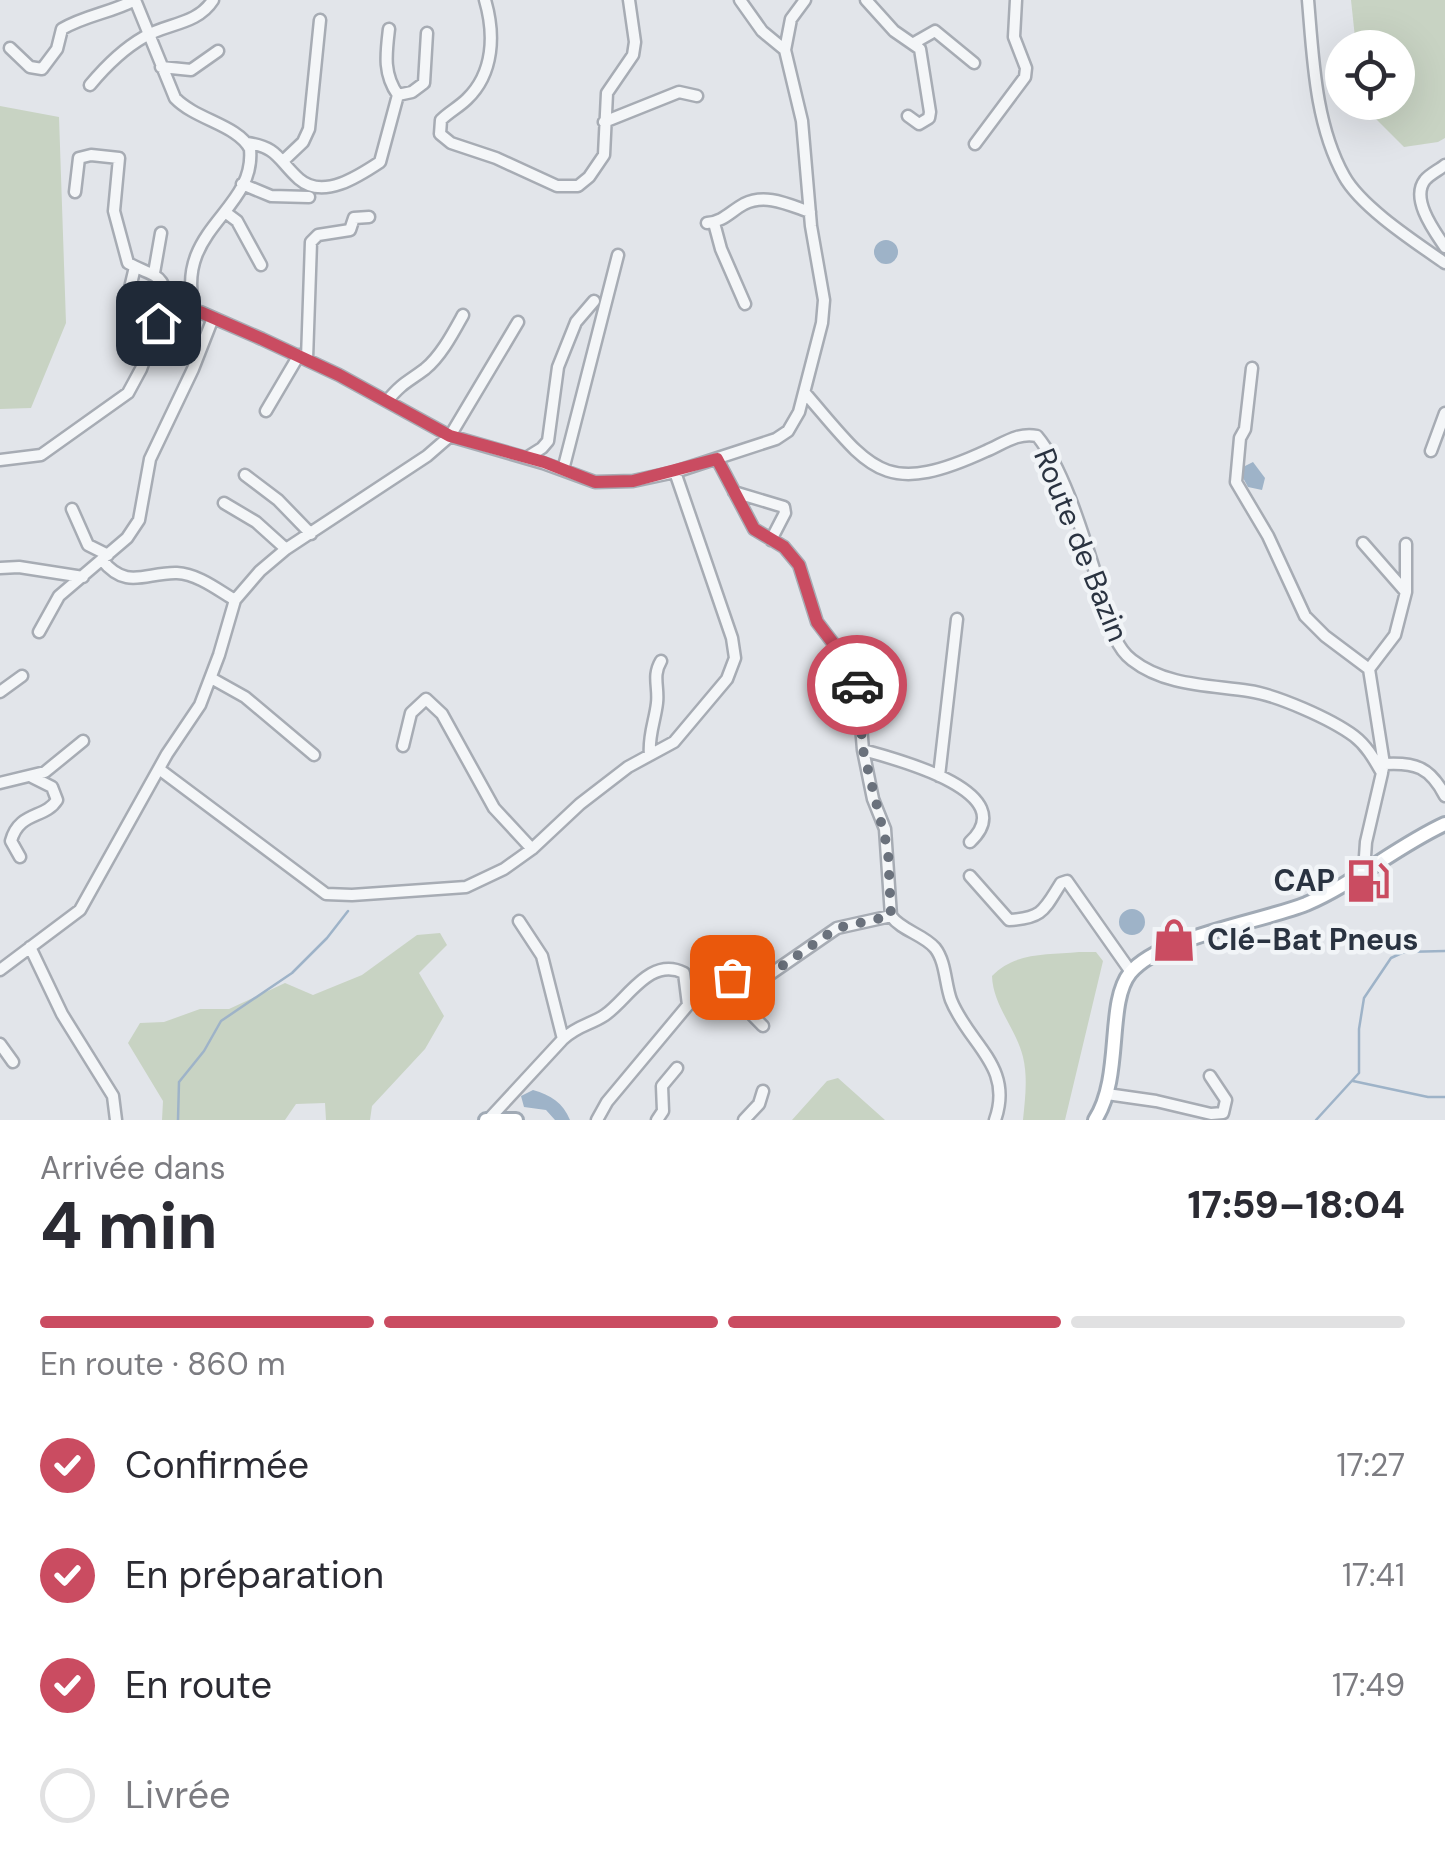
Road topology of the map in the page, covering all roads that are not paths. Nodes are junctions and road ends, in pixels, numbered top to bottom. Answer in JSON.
{"nodes":[{"id":1,"x":135,"y":0,"type":"edge"},
{"id":2,"x":213,"y":0,"type":"edge"},
{"id":3,"x":485,"y":0,"type":"edge"},
{"id":4,"x":629,"y":0,"type":"edge"},
{"id":5,"x":740,"y":0,"type":"edge"},
{"id":6,"x":806,"y":0,"type":"edge"},
{"id":7,"x":866,"y":0,"type":"edge"},
{"id":8,"x":1016,"y":0,"type":"edge"},
{"id":9,"x":1308,"y":0,"type":"edge"},
{"id":10,"x":320,"y":20,"type":"dead end"},
{"id":11,"x":388,"y":29,"type":"dead end"},
{"id":12,"x":427,"y":33,"type":"dead end"},
{"id":13,"x":148,"y":34,"type":"junction"},
{"id":14,"x":914,"y":43,"type":"junction"},
{"id":15,"x":10,"y":48,"type":"dead end"},
{"id":16,"x":785,"y":50,"type":"junction"},
{"id":17,"x":218,"y":51,"type":"dead end"},
{"id":18,"x":974,"y":63,"type":"dead end"},
{"id":19,"x":161,"y":68,"type":"junction"},
{"id":20,"x":90,"y":85,"type":"dead end"},
{"id":21,"x":398,"y":95,"type":"junction"},
{"id":22,"x":697,"y":96,"type":"dead end"},
{"id":23,"x":908,"y":116,"type":"dead end"},
{"id":24,"x":604,"y":122,"type":"junction"},
{"id":25,"x":248,"y":143,"type":"junction"},
{"id":26,"x":975,"y":144,"type":"dead end"},
{"id":27,"x":283,"y":161,"type":"junction"},
{"id":28,"x":1444,"y":170,"type":"edge"},
{"id":29,"x":242,"y":184,"type":"junction"},
{"id":30,"x":75,"y":192,"type":"dead end"},
{"id":31,"x":309,"y":196,"type":"dead end"},
{"id":32,"x":225,"y":212,"type":"junction"},
{"id":33,"x":810,"y":212,"type":"junction"},
{"id":34,"x":369,"y":216,"type":"dead end"},
{"id":35,"x":161,"y":233,"type":"dead end"},
{"id":36,"x":1445,"y":247,"type":"edge"},
{"id":37,"x":618,"y":255,"type":"dead end"},
{"id":38,"x":1445,"y":262,"type":"edge"},
{"id":39,"x":261,"y":265,"type":"dead end"},
{"id":40,"x":134,"y":266,"type":"junction"},
{"id":41,"x":154,"y":273,"type":"junction"},
{"id":42,"x":594,"y":301,"type":"dead end"},
{"id":43,"x":745,"y":304,"type":"dead end"},
{"id":44,"x":194,"y":311,"type":"junction"},
{"id":45,"x":167,"y":313,"type":"junction"},
{"id":46,"x":463,"y":315,"type":"dead end"},
{"id":47,"x":213,"y":318,"type":"junction"},
{"id":48,"x":518,"y":322,"type":"dead end"},
{"id":49,"x":303,"y":357,"type":"junction"},
{"id":50,"x":1252,"y":368,"type":"dead end"},
{"id":51,"x":806,"y":393,"type":"junction"},
{"id":52,"x":387,"y":401,"type":"junction"},
{"id":53,"x":818,"y":407,"type":"junction"},
{"id":54,"x":266,"y":411,"type":"dead end"},
{"id":55,"x":799,"y":412,"type":"junction"},
{"id":56,"x":1445,"y":414,"type":"edge"},
{"id":57,"x":450,"y":436,"type":"junction"},
{"id":58,"x":1431,"y":451,"type":"dead end"},
{"id":59,"x":525,"y":458,"type":"junction"},
{"id":60,"x":717,"y":459,"type":"junction"},
{"id":61,"x":0,"y":460,"type":"edge"},
{"id":62,"x":564,"y":470,"type":"junction"},
{"id":63,"x":675,"y":472,"type":"junction"},
{"id":64,"x":245,"y":475,"type":"dead end"},
{"id":65,"x":732,"y":492,"type":"junction"},
{"id":66,"x":224,"y":503,"type":"dead end"},
{"id":67,"x":72,"y":509,"type":"dead end"},
{"id":68,"x":311,"y":534,"type":"junction"},
{"id":69,"x":770,"y":540,"type":"junction"},
{"id":70,"x":1363,"y":543,"type":"dead end"},
{"id":71,"x":1406,"y":544,"type":"dead end"},
{"id":72,"x":286,"y":549,"type":"junction"},
{"id":73,"x":105,"y":558,"type":"junction"},
{"id":74,"x":0,"y":568,"type":"edge"},
{"id":75,"x":82,"y":577,"type":"junction"},
{"id":76,"x":1406,"y":592,"type":"junction"},
{"id":77,"x":236,"y":600,"type":"junction"},
{"id":78,"x":957,"y":619,"type":"dead end"},
{"id":79,"x":39,"y":632,"type":"dead end"},
{"id":80,"x":661,"y":661,"type":"dead end"},
{"id":81,"x":1369,"y":668,"type":"junction"},
{"id":82,"x":22,"y":676,"type":"dead end"},
{"id":83,"x":212,"y":678,"type":"junction"},
{"id":84,"x":0,"y":692,"type":"edge"},
{"id":85,"x":82,"y":740,"type":"dead end"},
{"id":86,"x":403,"y":746,"type":"dead end"},
{"id":87,"x":863,"y":750,"type":"junction"},
{"id":88,"x":314,"y":754,"type":"dead end"},
{"id":89,"x":650,"y":755,"type":"junction"},
{"id":90,"x":160,"y":768,"type":"junction"},
{"id":91,"x":1383,"y":768,"type":"junction"},
{"id":92,"x":939,"y":776,"type":"junction"},
{"id":93,"x":32,"y":777,"type":"junction"},
{"id":94,"x":0,"y":784,"type":"edge"},
{"id":95,"x":1445,"y":796,"type":"edge"},
{"id":96,"x":1445,"y":824,"type":"edge"},
{"id":97,"x":970,"y":842,"type":"dead end"},
{"id":98,"x":532,"y":849,"type":"junction"},
{"id":99,"x":20,"y":857,"type":"dead end"},
{"id":100,"x":1364,"y":872,"type":"junction"},
{"id":101,"x":970,"y":876,"type":"dead end"},
{"id":102,"x":891,"y":916,"type":"junction"},
{"id":103,"x":519,"y":921,"type":"dead end"},
{"id":104,"x":30,"y":947,"type":"junction"},
{"id":105,"x":0,"y":970,"type":"edge"},
{"id":106,"x":1131,"y":972,"type":"junction"},
{"id":107,"x":762,"y":1026,"type":"dead end"},
{"id":108,"x":563,"y":1038,"type":"junction"},
{"id":109,"x":0,"y":1044,"type":"edge"},
{"id":110,"x":12,"y":1062,"type":"dead end"},
{"id":111,"x":677,"y":1068,"type":"dead end"},
{"id":112,"x":1210,"y":1076,"type":"dead end"},
{"id":113,"x":762,"y":1092,"type":"dead end"},
{"id":114,"x":1106,"y":1094,"type":"junction"},
{"id":115,"x":116,"y":1120,"type":"edge"},
{"id":116,"x":488,"y":1120,"type":"edge"},
{"id":117,"x":516,"y":1120,"type":"edge"},
{"id":118,"x":597,"y":1120,"type":"edge"},
{"id":119,"x":657,"y":1120,"type":"edge"},
{"id":120,"x":744,"y":1120,"type":"edge"},
{"id":121,"x":995,"y":1120,"type":"edge"},
{"id":122,"x":1095,"y":1120,"type":"edge"}],
"edges":[{"from":1,"to":13,"type":"street"},
{"from":1,"to":15,"type":"street"},
{"from":2,"to":13,"type":"street"},
{"from":3,"to":24,"type":"street"},
{"from":4,"to":24,"type":"street"},
{"from":5,"to":16,"type":"street"},
{"from":6,"to":16,"type":"street"},
{"from":7,"to":14,"type":"street"},
{"from":8,"to":26,"type":"street"},
{"from":9,"to":38,"type":"street"},
{"from":10,"to":27,"type":"street"},
{"from":11,"to":21,"type":"street"},
{"from":12,"to":21,"type":"street"},
{"from":13,"to":19,"type":"street"},
{"from":13,"to":20,"type":"street"},
{"from":14,"to":18,"type":"street"},
{"from":14,"to":23,"type":"street"},
{"from":16,"to":33,"type":"street"},
{"from":17,"to":19,"type":"street"},
{"from":19,"to":25,"type":"street"},
{"from":21,"to":27,"type":"street"},
{"from":22,"to":24,"type":"street"},
{"from":25,"to":27,"type":"street"},
{"from":25,"to":29,"type":"street"},
{"from":28,"to":36,"type":"street"},
{"from":29,"to":31,"type":"street"},
{"from":29,"to":32,"type":"street"},
{"from":30,"to":40,"type":"street"},
{"from":32,"to":39,"type":"street"},
{"from":32,"to":44,"type":"street"},
{"from":33,"to":43,"type":"street"},
{"from":33,"to":51,"type":"street"},
{"from":34,"to":49,"type":"street"},
{"from":35,"to":41,"type":"street"},
{"from":37,"to":62,"type":"street"},
{"from":40,"to":41,"type":"street"},
{"from":40,"to":45,"type":"street"},
{"from":41,"to":45,"type":"street"},
{"from":42,"to":59,"type":"street"},
{"from":44,"to":45,"type":"street"},
{"from":44,"to":47,"type":"street"},
{"from":45,"to":61,"type":"street"},
{"from":46,"to":52,"type":"street"},
{"from":47,"to":49,"type":"street"},
{"from":47,"to":73,"type":"street"},
{"from":48,"to":57,"type":"street"},
{"from":49,"to":52,"type":"street"},
{"from":49,"to":54,"type":"street"},
{"from":50,"to":81,"type":"street"},
{"from":51,"to":53,"type":"street","name":"Route de Bazin"},
{"from":51,"to":55,"type":"street"},
{"from":52,"to":57,"type":"street"},
{"from":53,"to":55,"type":"street"},
{"from":53,"to":91,"type":"street","name":"Route de Bazin"},
{"from":55,"to":60,"type":"street"},
{"from":56,"to":58,"type":"street"},
{"from":57,"to":59,"type":"street"},
{"from":57,"to":68,"type":"street"},
{"from":59,"to":62,"type":"street"},
{"from":60,"to":63,"type":"street"},
{"from":60,"to":65,"type":"street"},
{"from":62,"to":63,"type":"street"},
{"from":63,"to":89,"type":"street"},
{"from":64,"to":68,"type":"street"},
{"from":65,"to":69,"type":"street"},
{"from":65,"to":69,"type":"street"},
{"from":66,"to":72,"type":"street"},
{"from":67,"to":73,"type":"street"},
{"from":68,"to":72,"type":"street"},
{"from":69,"to":87,"type":"street"},
{"from":70,"to":76,"type":"street"},
{"from":71,"to":76,"type":"street"},
{"from":72,"to":77,"type":"street"},
{"from":73,"to":75,"type":"street"},
{"from":73,"to":77,"type":"street"},
{"from":74,"to":75,"type":"street"},
{"from":75,"to":79,"type":"street"},
{"from":76,"to":81,"type":"street"},
{"from":77,"to":83,"type":"street"},
{"from":78,"to":92,"type":"street"},
{"from":80,"to":89,"type":"street"},
{"from":81,"to":91,"type":"street"},
{"from":82,"to":84,"type":"street"},
{"from":83,"to":88,"type":"street"},
{"from":83,"to":90,"type":"street"},
{"from":85,"to":93,"type":"street"},
{"from":86,"to":98,"type":"street"},
{"from":87,"to":92,"type":"street"},
{"from":87,"to":102,"type":"street"},
{"from":89,"to":98,"type":"street"},
{"from":90,"to":98,"type":"street"},
{"from":90,"to":104,"type":"street"},
{"from":91,"to":95,"type":"street"},
{"from":91,"to":100,"type":"street"},
{"from":92,"to":97,"type":"street"},
{"from":93,"to":94,"type":"street"},
{"from":93,"to":99,"type":"street"},
{"from":96,"to":100,"type":"main road"},
{"from":100,"to":106,"type":"main road"},
{"from":101,"to":106,"type":"street"},
{"from":102,"to":107,"type":"street"},
{"from":102,"to":121,"type":"street"},
{"from":103,"to":108,"type":"street"},
{"from":104,"to":105,"type":"street"},
{"from":104,"to":115,"type":"street"},
{"from":106,"to":114,"type":"main road"},
{"from":108,"to":116,"type":"street"},
{"from":108,"to":118,"type":"street"},
{"from":109,"to":110,"type":"street"},
{"from":111,"to":119,"type":"street"},
{"from":112,"to":114,"type":"street"},
{"from":113,"to":120,"type":"street"},
{"from":114,"to":122,"type":"main road"},
{"from":116,"to":117,"type":"main road"}]}
